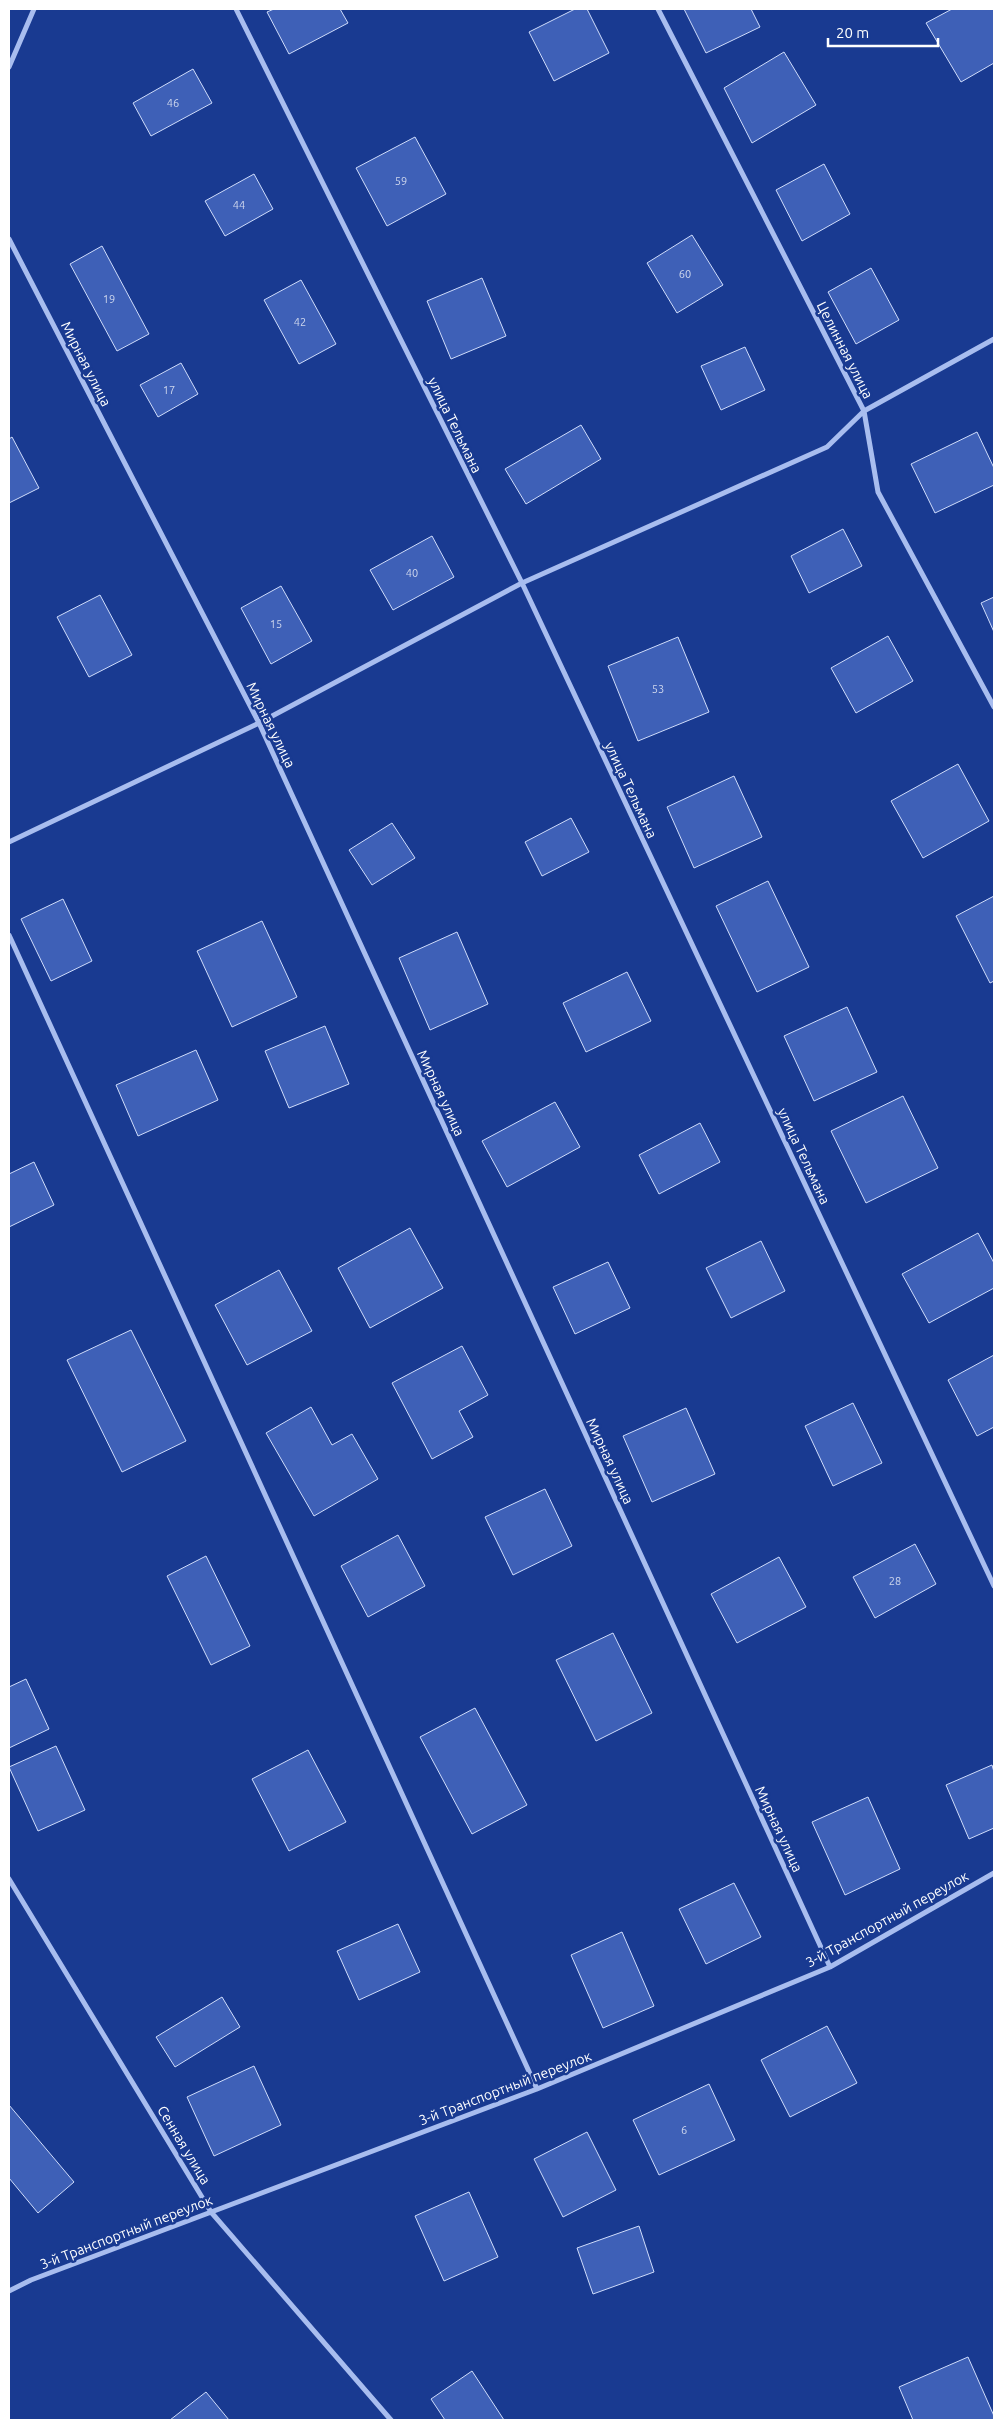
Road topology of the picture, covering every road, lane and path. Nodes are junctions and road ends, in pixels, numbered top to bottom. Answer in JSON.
{"nodes":[{"id":1,"x":34,"y":9,"type":"edge"},
{"id":2,"x":236,"y":9,"type":"edge"},
{"id":3,"x":658,"y":9,"type":"edge"},
{"id":4,"x":9,"y":67,"type":"edge"},
{"id":5,"x":9,"y":238,"type":"edge"},
{"id":6,"x":994,"y":339,"type":"edge"},
{"id":7,"x":864,"y":411,"type":"junction"},
{"id":8,"x":522,"y":583,"type":"junction"},
{"id":9,"x":994,"y":707,"type":"edge"},
{"id":10,"x":259,"y":724,"type":"junction"},
{"id":11,"x":9,"y":842,"type":"edge"},
{"id":12,"x":9,"y":935,"type":"edge"},
{"id":13,"x":994,"y":1586,"type":"edge"},
{"id":14,"x":994,"y":1873,"type":"edge"},
{"id":15,"x":9,"y":1879,"type":"edge"},
{"id":16,"x":830,"y":1967,"type":"junction"},
{"id":17,"x":537,"y":2089,"type":"junction"},
{"id":18,"x":211,"y":2212,"type":"junction"},
{"id":19,"x":9,"y":2291,"type":"edge"},
{"id":20,"x":392,"y":2420,"type":"edge"}],
"edges":[{"from":1,"to":4,"type":"street"},
{"from":2,"to":8,"type":"street","name":"улица Тельмана"},
{"from":3,"to":7,"type":"street","name":"Целинная улица"},
{"from":5,"to":10,"type":"street","name":"Мирная улица"},
{"from":6,"to":7,"type":"street"},
{"from":7,"to":8,"type":"street"},
{"from":7,"to":9,"type":"street","name":"Целинная улица"},
{"from":8,"to":10,"type":"street"},
{"from":8,"to":13,"type":"street","name":"улица Тельмана"},
{"from":10,"to":11,"type":"street"},
{"from":10,"to":16,"type":"street","name":"Мирная улица"},
{"from":12,"to":17,"type":"street"},
{"from":14,"to":16,"type":"street","name":"3-й Транспортный переулок"},
{"from":15,"to":18,"type":"street","name":"Сенная улица"},
{"from":16,"to":17,"type":"street","name":"3-й Транспортный переулок"},
{"from":17,"to":18,"type":"street","name":"3-й Транспортный переулок"},
{"from":18,"to":19,"type":"street","name":"3-й Транспортный переулок"},
{"from":18,"to":20,"type":"street","name":"Сенная улица"}]}
